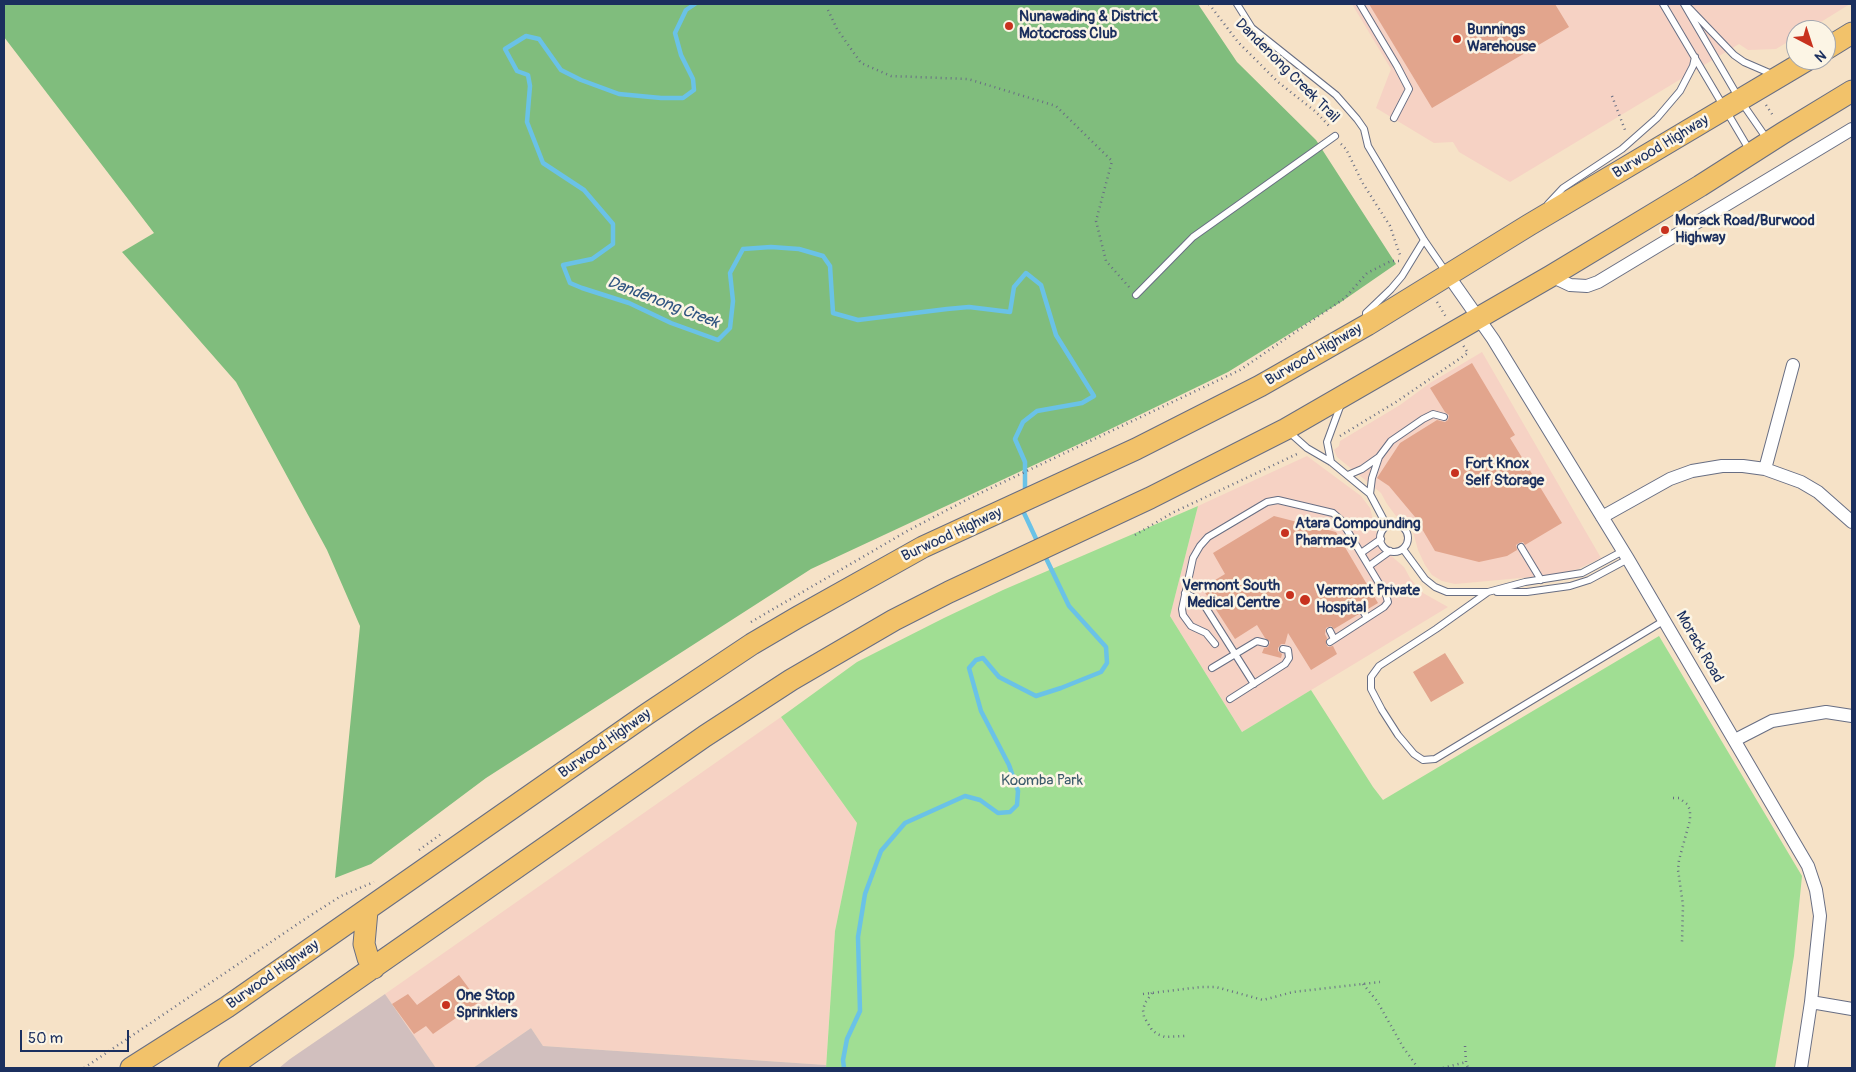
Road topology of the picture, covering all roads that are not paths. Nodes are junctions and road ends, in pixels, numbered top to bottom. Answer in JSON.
{"nodes":[{"id":1,"x":1237,"y":4,"type":"edge"},
{"id":2,"x":1360,"y":4,"type":"edge"},
{"id":3,"x":1663,"y":4,"type":"edge"},
{"id":4,"x":1684,"y":4,"type":"edge"},
{"id":5,"x":1852,"y":33,"type":"edge"},
{"id":6,"x":1836,"y":43,"type":"edge"},
{"id":7,"x":1695,"y":57,"type":"junction"},
{"id":8,"x":1790,"y":70,"type":"edge"},
{"id":9,"x":1778,"y":77,"type":"junction"},
{"id":10,"x":1852,"y":91,"type":"edge"},
{"id":11,"x":1732,"y":104,"type":"junction"},
{"id":12,"x":1394,"y":118,"type":"dead end"},
{"id":13,"x":1852,"y":129,"type":"edge"},
{"id":14,"x":1335,"y":136,"type":"road end"},
{"id":15,"x":1769,"y":142,"type":"junction"},
{"id":16,"x":1751,"y":154,"type":"junction"},
{"id":17,"x":1529,"y":225,"type":"junction"},
{"id":18,"x":1424,"y":240,"type":"junction"},
{"id":19,"x":1448,"y":275,"type":"junction"},
{"id":20,"x":1551,"y":276,"type":"junction"},
{"id":21,"x":1136,"y":295,"type":"road end"},
{"id":22,"x":1478,"y":319,"type":"junction"},
{"id":23,"x":1367,"y":325,"type":"junction"},
{"id":24,"x":1793,"y":365,"type":"dead end"},
{"id":25,"x":1344,"y":396,"type":"junction"},
{"id":26,"x":1444,"y":417,"type":"dead end"},
{"id":27,"x":1286,"y":429,"type":"junction"},
{"id":28,"x":1379,"y":457,"type":"junction"},
{"id":29,"x":1331,"y":462,"type":"junction"},
{"id":30,"x":1765,"y":469,"type":"junction"},
{"id":31,"x":1348,"y":475,"type":"junction"},
{"id":32,"x":1370,"y":494,"type":"junction"},
{"id":33,"x":1602,"y":517,"type":"junction"},
{"id":34,"x":1852,"y":522,"type":"edge"},
{"id":35,"x":1387,"y":526,"type":"junction"},
{"id":36,"x":1381,"y":539,"type":"junction"},
{"id":37,"x":1522,"y":547,"type":"dead end"},
{"id":38,"x":1403,"y":548,"type":"junction"},
{"id":39,"x":1390,"y":551,"type":"junction"},
{"id":40,"x":1361,"y":553,"type":"junction"},
{"id":41,"x":1625,"y":555,"type":"junction"},
{"id":42,"x":1369,"y":566,"type":"junction"},
{"id":43,"x":1541,"y":580,"type":"junction"},
{"id":44,"x":1488,"y":592,"type":"junction"},
{"id":45,"x":1185,"y":593,"type":"junction"},
{"id":46,"x":1363,"y":612,"type":"dead end"},
{"id":47,"x":1367,"y":618,"type":"junction"},
{"id":48,"x":1665,"y":620,"type":"junction"},
{"id":49,"x":1330,"y":631,"type":"dead end"},
{"id":50,"x":1265,"y":643,"type":"dead end"},
{"id":51,"x":1215,"y":644,"type":"dead end"},
{"id":52,"x":1284,"y":649,"type":"dead end"},
{"id":53,"x":1235,"y":654,"type":"junction"},
{"id":54,"x":1212,"y":668,"type":"dead end"},
{"id":55,"x":1254,"y":684,"type":"junction"},
{"id":56,"x":1230,"y":699,"type":"dead end"},
{"id":57,"x":1852,"y":716,"type":"edge"},
{"id":58,"x":1735,"y":740,"type":"junction"},
{"id":59,"x":366,"y":911,"type":"junction"},
{"id":60,"x":374,"y":968,"type":"junction"},
{"id":61,"x":1811,"y":1002,"type":"junction"},
{"id":62,"x":1852,"y":1009,"type":"edge"},
{"id":63,"x":131,"y":1068,"type":"edge"},
{"id":64,"x":229,"y":1068,"type":"edge"},
{"id":65,"x":1801,"y":1068,"type":"edge"}],
"edges":[{"from":1,"to":18,"type":"lane"},
{"from":2,"to":12,"type":"lane"},
{"from":3,"to":7,"type":"lane"},
{"from":4,"to":9,"type":"lane"},
{"from":4,"to":11,"type":"lane"},
{"from":5,"to":6,"type":"highway"},
{"from":7,"to":11,"type":"lane"},
{"from":7,"to":17,"type":"lane"},
{"from":8,"to":9,"type":"highway","name":"Burwood Highway"},
{"from":9,"to":11,"type":"highway","name":"Burwood Highway"},
{"from":10,"to":15,"type":"highway"},
{"from":11,"to":15,"type":"lane"},
{"from":11,"to":16,"type":"lane"},
{"from":11,"to":17,"type":"highway","name":"Burwood Highway"},
{"from":13,"to":20,"type":"street"},
{"from":14,"to":21,"type":"lane"},
{"from":15,"to":16,"type":"highway"},
{"from":16,"to":20,"type":"highway"},
{"from":17,"to":19,"type":"highway","name":"Burwood Highway"},
{"from":18,"to":19,"type":"lane"},
{"from":18,"to":23,"type":"lane"},
{"from":19,"to":22,"type":"street","name":"Morack Road"},
{"from":19,"to":23,"type":"highway","name":"Burwood Highway"},
{"from":20,"to":22,"type":"highway"},
{"from":22,"to":25,"type":"highway"},
{"from":22,"to":33,"type":"street","name":"Morack Road"},
{"from":23,"to":59,"type":"highway","name":"Burwood Highway"},
{"from":24,"to":30,"type":"street"},
{"from":25,"to":27,"type":"highway"},
{"from":25,"to":29,"type":"lane"},
{"from":26,"to":28,"type":"lane"},
{"from":27,"to":29,"type":"lane"},
{"from":27,"to":60,"type":"highway"},
{"from":28,"to":31,"type":"lane"},
{"from":28,"to":32,"type":"lane"},
{"from":29,"to":31,"type":"lane"},
{"from":30,"to":33,"type":"street"},
{"from":30,"to":34,"type":"street"},
{"from":31,"to":32,"type":"lane"},
{"from":32,"to":35,"type":"lane"},
{"from":33,"to":41,"type":"street","name":"Morack Road"},
{"from":35,"to":36,"type":"lane"},
{"from":35,"to":38,"type":"lane"},
{"from":36,"to":39,"type":"lane"},
{"from":36,"to":40,"type":"lane"},
{"from":37,"to":43,"type":"lane"},
{"from":38,"to":39,"type":"lane"},
{"from":38,"to":44,"type":"lane"},
{"from":39,"to":42,"type":"lane"},
{"from":40,"to":42,"type":"lane"},
{"from":40,"to":45,"type":"lane"},
{"from":41,"to":43,"type":"lane"},
{"from":41,"to":44,"type":"lane"},
{"from":41,"to":48,"type":"street","name":"Morack Road"},
{"from":42,"to":47,"type":"lane"},
{"from":43,"to":44,"type":"lane"},
{"from":44,"to":48,"type":"lane"},
{"from":45,"to":51,"type":"lane"},
{"from":45,"to":53,"type":"lane"},
{"from":46,"to":47,"type":"lane"},
{"from":47,"to":49,"type":"lane"},
{"from":48,"to":58,"type":"street","name":"Morack Road"},
{"from":50,"to":53,"type":"lane"},
{"from":52,"to":55,"type":"lane"},
{"from":53,"to":54,"type":"lane"},
{"from":53,"to":55,"type":"lane"},
{"from":55,"to":56,"type":"lane"},
{"from":57,"to":58,"type":"street"},
{"from":58,"to":61,"type":"street","name":"Morack Road"},
{"from":59,"to":60,"type":"highway"},
{"from":59,"to":63,"type":"highway","name":"Burwood Highway"},
{"from":60,"to":64,"type":"highway"},
{"from":61,"to":62,"type":"street"},
{"from":61,"to":65,"type":"street","name":"Morack Road"}]}
